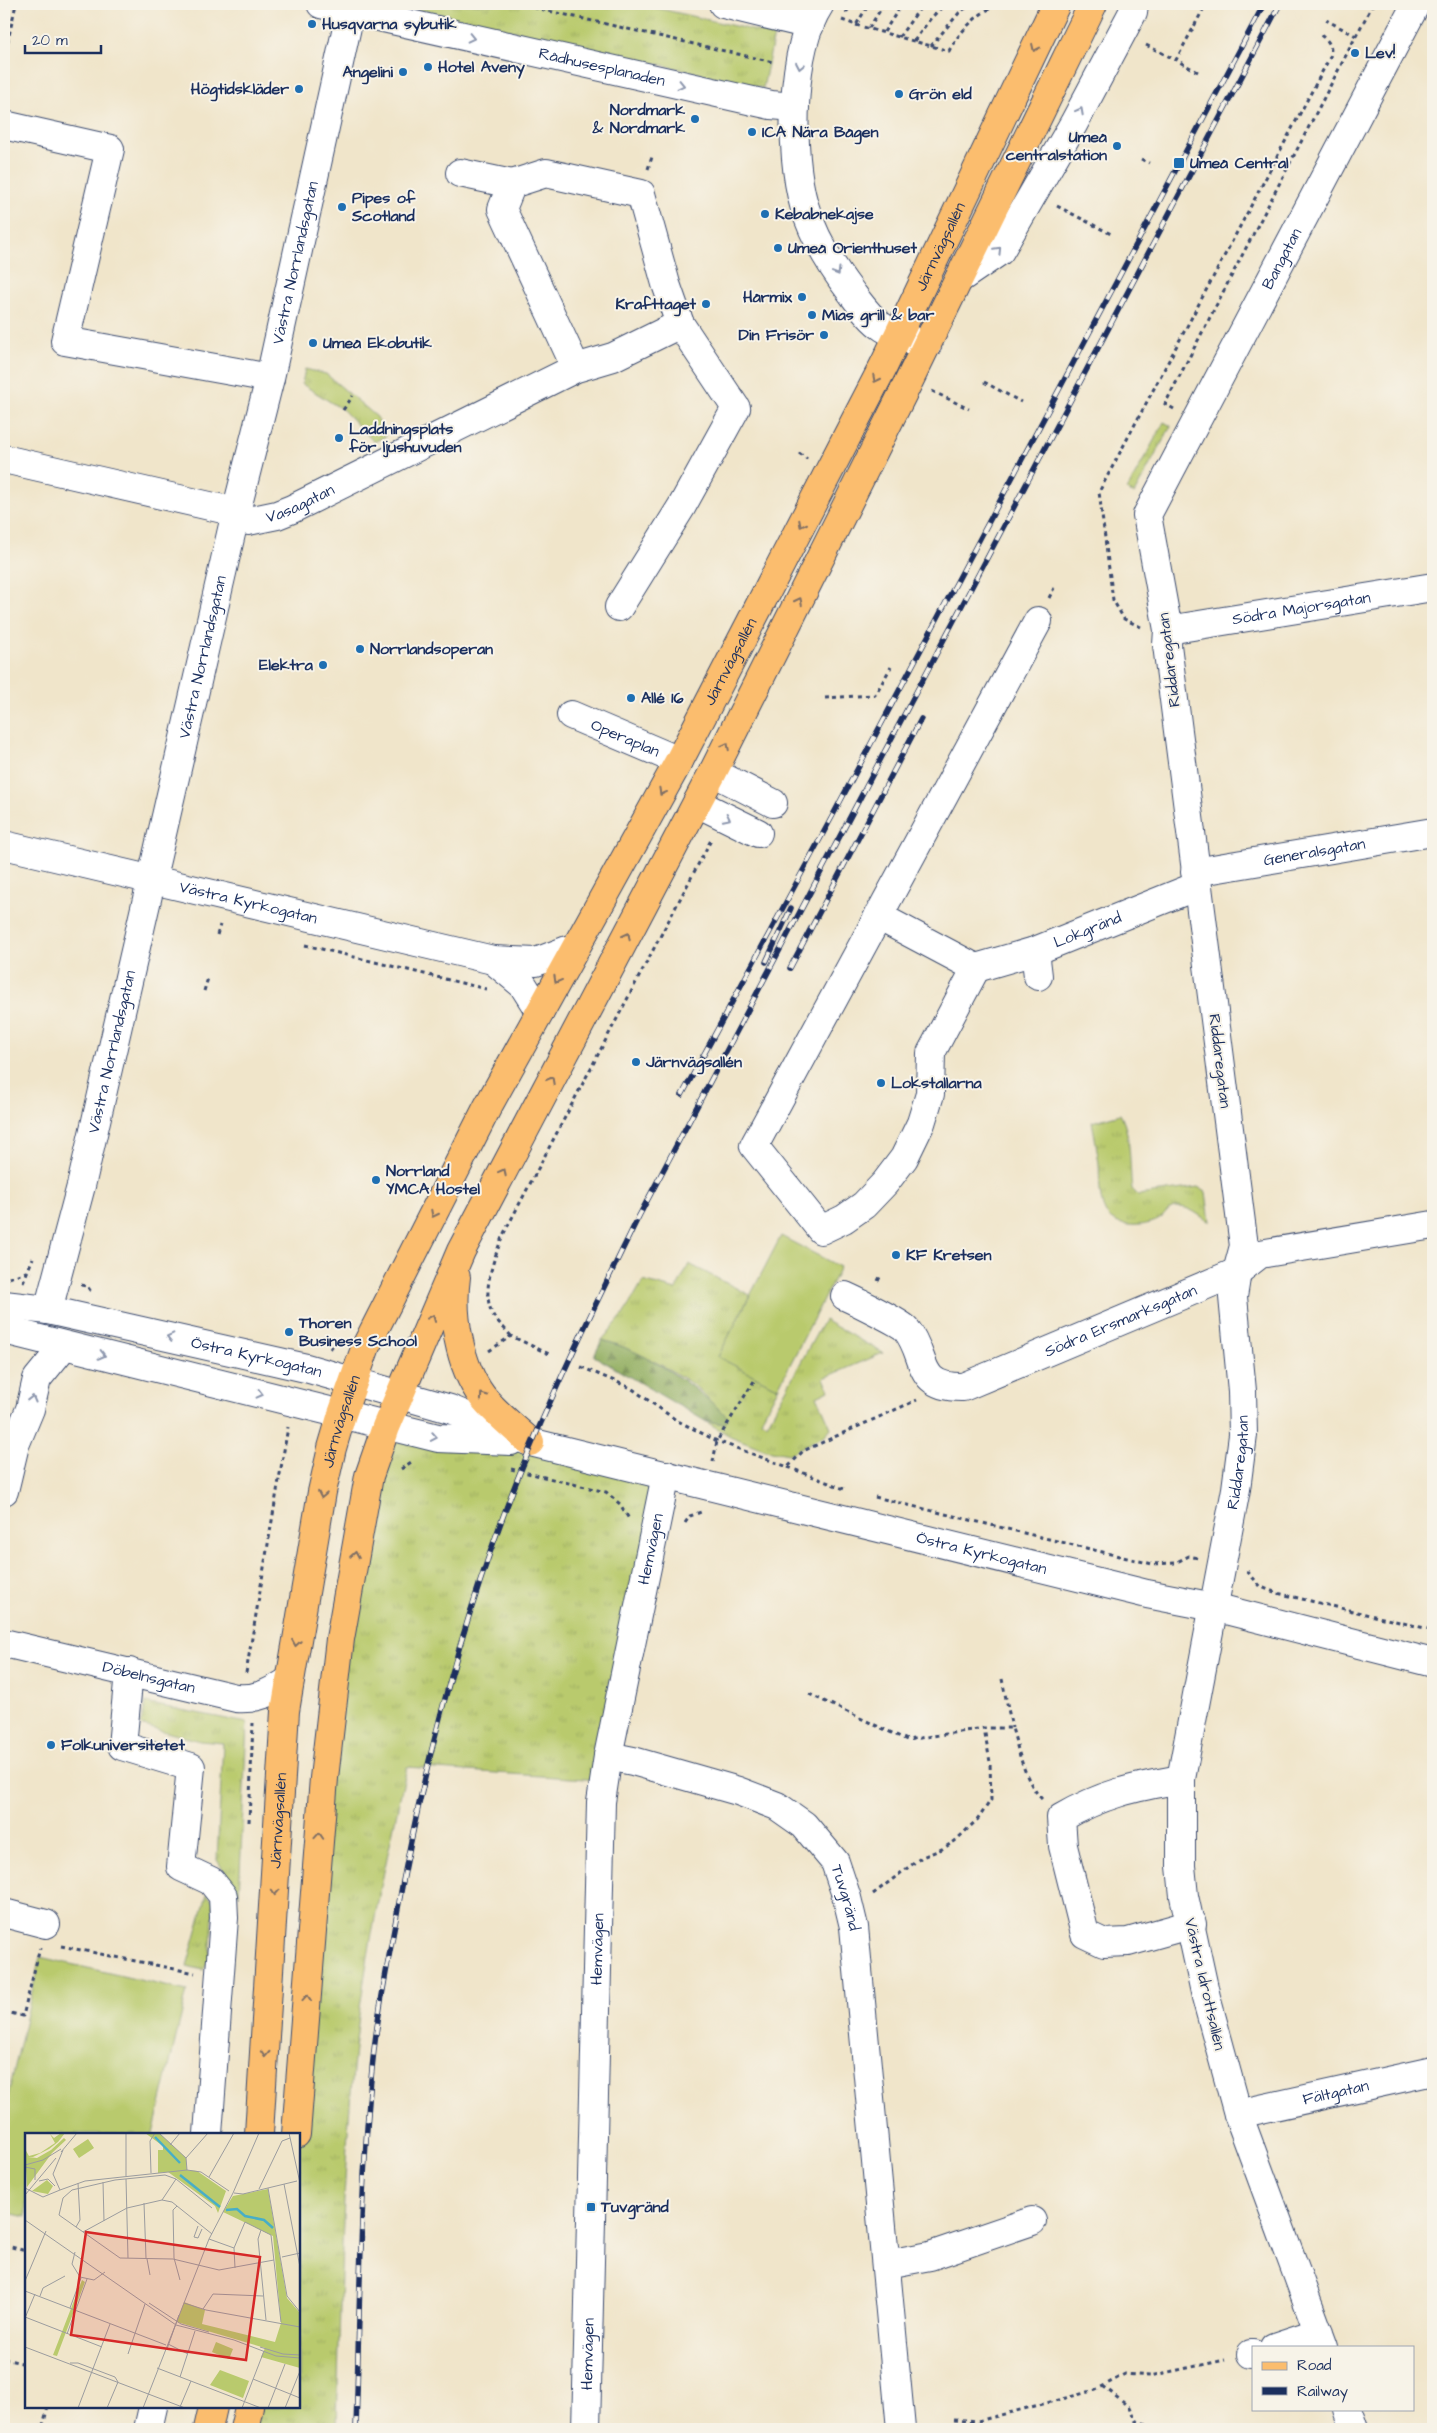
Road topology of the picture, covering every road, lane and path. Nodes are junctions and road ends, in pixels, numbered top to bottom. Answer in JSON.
{"nodes":[{"id":1,"x":16,"y":4,"type":"edge"},
{"id":2,"x":321,"y":4,"type":"edge"},
{"id":3,"x":518,"y":4,"type":"edge"},
{"id":4,"x":723,"y":4,"type":"edge"},
{"id":5,"x":868,"y":4,"type":"edge"},
{"id":6,"x":884,"y":4,"type":"edge"},
{"id":7,"x":902,"y":4,"type":"edge"},
{"id":8,"x":923,"y":4,"type":"edge"},
{"id":9,"x":945,"y":4,"type":"edge"},
{"id":10,"x":971,"y":4,"type":"edge"},
{"id":11,"x":1001,"y":4,"type":"edge"},
{"id":12,"x":1056,"y":4,"type":"edge"},
{"id":13,"x":1093,"y":4,"type":"edge"},
{"id":14,"x":1134,"y":4,"type":"edge"},
{"id":15,"x":1206,"y":4,"type":"edge"},
{"id":16,"x":1373,"y":4,"type":"edge"},
{"id":17,"x":1416,"y":4,"type":"edge"},
{"id":18,"x":351,"y":8,"type":"edge"},
{"id":19,"x":815,"y":14,"type":"edge"},
{"id":20,"x":842,"y":20,"type":"dead end"},
{"id":21,"x":1326,"y":20,"type":"dead end"},
{"id":22,"x":856,"y":25,"type":"junction"},
{"id":23,"x":869,"y":28,"type":"junction"},
{"id":24,"x":884,"y":32,"type":"junction"},
{"id":25,"x":1122,"y":32,"type":"junction"},
{"id":26,"x":1319,"y":34,"type":"dead end"},
{"id":27,"x":1356,"y":36,"type":"junction"},
{"id":28,"x":899,"y":37,"type":"junction"},
{"id":29,"x":914,"y":41,"type":"junction"},
{"id":30,"x":931,"y":46,"type":"junction"},
{"id":31,"x":4,"y":58,"type":"edge"},
{"id":32,"x":1176,"y":60,"type":"junction"},
{"id":33,"x":777,"y":63,"type":"dead end"},
{"id":34,"x":1198,"y":72,"type":"dead end"},
{"id":35,"x":795,"y":106,"type":"junction"},
{"id":36,"x":4,"y":125,"type":"edge"},
{"id":37,"x":1141,"y":159,"type":"dead end"},
{"id":38,"x":1149,"y":164,"type":"dead end"},
{"id":39,"x":460,"y":173,"type":"dead end"},
{"id":40,"x":512,"y":184,"type":"junction"},
{"id":41,"x":959,"y":279,"type":"junction"},
{"id":42,"x":680,"y":324,"type":"junction"},
{"id":43,"x":898,"y":336,"type":"junction"},
{"id":44,"x":927,"y":345,"type":"junction"},
{"id":45,"x":576,"y":368,"type":"junction"},
{"id":46,"x":270,"y":378,"type":"junction"},
{"id":47,"x":1158,"y":380,"type":"dead end"},
{"id":48,"x":984,"y":382,"type":"dead end"},
{"id":49,"x":925,"y":388,"type":"dead end"},
{"id":50,"x":353,"y":396,"type":"dead end"},
{"id":51,"x":1021,"y":402,"type":"dead end"},
{"id":52,"x":969,"y":408,"type":"dead end"},
{"id":53,"x":343,"y":410,"type":"dead end"},
{"id":54,"x":1196,"y":422,"type":"junction"},
{"id":55,"x":4,"y":459,"type":"edge"},
{"id":56,"x":236,"y":512,"type":"junction"},
{"id":57,"x":1147,"y":515,"type":"joint"},
{"id":58,"x":1433,"y":587,"type":"edge"},
{"id":59,"x":1054,"y":588,"type":"dead end"},
{"id":60,"x":1050,"y":596,"type":"dead end"},
{"id":61,"x":618,"y":607,"type":"dead end"},
{"id":62,"x":1038,"y":621,"type":"dead end"},
{"id":63,"x":1168,"y":630,"type":"junction"},
{"id":64,"x":891,"y":667,"type":"dead end"},
{"id":65,"x":825,"y":698,"type":"dead end"},
{"id":66,"x":571,"y":715,"type":"dead end"},
{"id":67,"x":679,"y":761,"type":"junction"},
{"id":68,"x":713,"y":772,"type":"junction"},
{"id":69,"x":696,"y":803,"type":"junction"},
{"id":70,"x":773,"y":803,"type":"dead end"},
{"id":71,"x":724,"y":816,"type":"junction"},
{"id":72,"x":1433,"y":832,"type":"edge"},
{"id":73,"x":758,"y":833,"type":"dead end"},
{"id":74,"x":4,"y":845,"type":"edge"},
{"id":75,"x":1196,"y":879,"type":"junction"},
{"id":76,"x":152,"y":880,"type":"junction"},
{"id":77,"x":878,"y":916,"type":"junction"},
{"id":78,"x":220,"y":925,"type":"dead end"},
{"id":79,"x":218,"y":935,"type":"dead end"},
{"id":80,"x":575,"y":947,"type":"junction"},
{"id":81,"x":493,"y":960,"type":"junction"},
{"id":82,"x":976,"y":968,"type":"junction"},
{"id":83,"x":208,"y":978,"type":"dead end"},
{"id":84,"x":204,"y":991,"type":"dead end"},
{"id":85,"x":540,"y":1012,"type":"junction"},
{"id":86,"x":1433,"y":1225,"type":"edge"},
{"id":87,"x":461,"y":1251,"type":"junction"},
{"id":88,"x":1236,"y":1272,"type":"junction"},
{"id":89,"x":881,"y":1275,"type":"dead end"},
{"id":90,"x":878,"y":1281,"type":"dead end"},
{"id":91,"x":845,"y":1296,"type":"dead end"},
{"id":92,"x":4,"y":1305,"type":"edge"},
{"id":93,"x":48,"y":1310,"type":"junction"},
{"id":94,"x":4,"y":1330,"type":"edge"},
{"id":95,"x":511,"y":1336,"type":"dead end"},
{"id":96,"x":64,"y":1346,"type":"junction"},
{"id":97,"x":581,"y":1367,"type":"dead end"},
{"id":98,"x":353,"y":1381,"type":"junction"},
{"id":99,"x":754,"y":1381,"type":"dead end"},
{"id":100,"x":954,"y":1387,"type":"junction"},
{"id":101,"x":398,"y":1394,"type":"junction"},
{"id":102,"x":342,"y":1414,"type":"junction"},
{"id":103,"x":386,"y":1427,"type":"junction"},
{"id":104,"x":717,"y":1441,"type":"junction"},
{"id":105,"x":530,"y":1442,"type":"junction"},
{"id":106,"x":416,"y":1459,"type":"dead end"},
{"id":107,"x":374,"y":1463,"type":"junction"},
{"id":108,"x":504,"y":1467,"type":"dead end"},
{"id":109,"x":788,"y":1467,"type":"junction"},
{"id":110,"x":666,"y":1475,"type":"junction"},
{"id":111,"x":4,"y":1491,"type":"edge"},
{"id":112,"x":856,"y":1493,"type":"dead end"},
{"id":113,"x":865,"y":1495,"type":"dead end"},
{"id":114,"x":706,"y":1510,"type":"dead end"},
{"id":115,"x":630,"y":1526,"type":"dead end"},
{"id":116,"x":682,"y":1528,"type":"dead end"},
{"id":117,"x":1202,"y":1559,"type":"dead end"},
{"id":118,"x":1241,"y":1568,"type":"dead end"},
{"id":119,"x":1214,"y":1607,"type":"junction"},
{"id":120,"x":1433,"y":1630,"type":"edge"},
{"id":121,"x":4,"y":1643,"type":"edge"},
{"id":122,"x":1433,"y":1663,"type":"edge"},
{"id":123,"x":129,"y":1672,"type":"junction"},
{"id":124,"x":1002,"y":1679,"type":"dead end"},
{"id":125,"x":290,"y":1680,"type":"junction"},
{"id":126,"x":809,"y":1694,"type":"dead end"},
{"id":127,"x":984,"y":1728,"type":"junction"},
{"id":128,"x":1012,"y":1728,"type":"junction"},
{"id":129,"x":608,"y":1756,"type":"junction"},
{"id":130,"x":1181,"y":1779,"type":"junction"},
{"id":131,"x":1061,"y":1818,"type":"junction"},
{"id":132,"x":850,"y":1910,"type":"junction"},
{"id":133,"x":4,"y":1913,"type":"edge"},
{"id":134,"x":1192,"y":1924,"type":"junction"},
{"id":135,"x":46,"y":1937,"type":"junction"},
{"id":136,"x":219,"y":1979,"type":"junction"},
{"id":137,"x":4,"y":2022,"type":"edge"},
{"id":138,"x":1433,"y":2071,"type":"edge"},
{"id":139,"x":1238,"y":2114,"type":"junction"},
{"id":140,"x":208,"y":2133,"type":"edge"},
{"id":141,"x":259,"y":2133,"type":"edge"},
{"id":142,"x":296,"y":2133,"type":"edge"},
{"id":143,"x":1032,"y":2220,"type":"dead end"},
{"id":144,"x":4,"y":2245,"type":"edge"},
{"id":145,"x":25,"y":2251,"type":"edge"},
{"id":146,"x":886,"y":2264,"type":"junction"},
{"id":147,"x":1322,"y":2339,"type":"edge"},
{"id":148,"x":1289,"y":2346,"type":"edge"},
{"id":149,"x":1252,"y":2354,"type":"edge"},
{"id":150,"x":4,"y":2359,"type":"edge"},
{"id":151,"x":25,"y":2364,"type":"edge"},
{"id":152,"x":1104,"y":2386,"type":"junction"},
{"id":153,"x":48,"y":2408,"type":"edge"},
{"id":154,"x":153,"y":2408,"type":"edge"},
{"id":155,"x":213,"y":2408,"type":"edge"},
{"id":156,"x":249,"y":2408,"type":"edge"},
{"id":157,"x":1348,"y":2410,"type":"edge"},
{"id":158,"x":954,"y":2419,"type":"dead end"},
{"id":159,"x":1136,"y":2421,"type":"junction"},
{"id":160,"x":56,"y":2428,"type":"edge"},
{"id":161,"x":148,"y":2429,"type":"edge"},
{"id":162,"x":208,"y":2429,"type":"edge"},
{"id":163,"x":244,"y":2429,"type":"edge"},
{"id":164,"x":586,"y":2429,"type":"edge"},
{"id":165,"x":901,"y":2429,"type":"edge"},
{"id":166,"x":1132,"y":2429,"type":"edge"},
{"id":167,"x":1151,"y":2429,"type":"edge"},
{"id":168,"x":1355,"y":2429,"type":"edge"}],
"edges":[{"from":1,"to":31,"type":"path"},
{"from":2,"to":18,"type":"street","name":"Rådhusesplanaden"},
{"from":3,"to":33,"type":"path"},
{"from":4,"to":19,"type":"street"},
{"from":5,"to":22,"type":"path"},
{"from":6,"to":23,"type":"path"},
{"from":7,"to":24,"type":"path"},
{"from":8,"to":28,"type":"path"},
{"from":9,"to":29,"type":"path"},
{"from":10,"to":30,"type":"path"},
{"from":11,"to":30,"type":"path"},
{"from":12,"to":43,"type":"main road","name":"Järnvägsallén","one_way":true},
{"from":13,"to":41,"type":"main road","name":"Järnvägsallén"},
{"from":14,"to":25,"type":"street"},
{"from":15,"to":32,"type":"path"},
{"from":16,"to":27,"type":"path"},
{"from":17,"to":54,"type":"street","name":"Bangatan"},
{"from":18,"to":35,"type":"street","name":"Rådhusesplanaden","one_way":true},
{"from":18,"to":46,"type":"street","name":"Västra Norrlandsgatan"},
{"from":19,"to":35,"type":"street","one_way":true},
{"from":20,"to":22,"type":"path"},
{"from":21,"to":27,"type":"path"},
{"from":22,"to":23,"type":"path"},
{"from":23,"to":24,"type":"path"},
{"from":24,"to":28,"type":"path"},
{"from":25,"to":32,"type":"path"},
{"from":41,"to":25,"type":"street","one_way":true},
{"from":26,"to":47,"type":"path"},
{"from":27,"to":54,"type":"path"},
{"from":28,"to":29,"type":"path"},
{"from":29,"to":30,"type":"path"},
{"from":32,"to":34,"type":"path"},
{"from":35,"to":43,"type":"street","one_way":true},
{"from":36,"to":46,"type":"street"},
{"from":37,"to":38,"type":"path"},
{"from":39,"to":40,"type":"street"},
{"from":40,"to":42,"type":"street"},
{"from":40,"to":45,"type":"street"},
{"from":41,"to":44,"type":"main road","name":"Järnvägsallén"},
{"from":42,"to":45,"type":"street"},
{"from":42,"to":61,"type":"street"},
{"from":43,"to":44,"type":"street"},
{"from":43,"to":67,"type":"main road","name":"Järnvägsallén","one_way":true},
{"from":68,"to":44,"type":"main road","name":"Järnvägsallén","one_way":true},
{"from":45,"to":56,"type":"street","name":"Vasagatan"},
{"from":46,"to":56,"type":"street","name":"Västra Norrlandsgatan"},
{"from":48,"to":51,"type":"path"},
{"from":49,"to":52,"type":"path"},
{"from":50,"to":53,"type":"path"},
{"from":54,"to":57,"type":"street","name":"Bangatan"},
{"from":55,"to":56,"type":"street","name":"Vasagatan"},
{"from":56,"to":76,"type":"street","name":"Västra Norrlandsgatan"},
{"from":57,"to":63,"type":"street","name":"Riddaregatan"},
{"from":58,"to":63,"type":"street","name":"Södra Majorsgatan"},
{"from":59,"to":60,"type":"path"},
{"from":62,"to":77,"type":"street"},
{"from":63,"to":75,"type":"street","name":"Riddaregatan"},
{"from":64,"to":65,"type":"path"},
{"from":66,"to":67,"type":"street","name":"Operaplan"},
{"from":67,"to":80,"type":"main road","name":"Järnvägsallén","one_way":true},
{"from":68,"to":69,"type":"main road","name":"Järnvägsallén"},
{"from":68,"to":70,"type":"street"},
{"from":69,"to":71,"type":"street"},
{"from":87,"to":69,"type":"main road","name":"Järnvägsallén","one_way":true},
{"from":71,"to":73,"type":"street","one_way":true},
{"from":71,"to":95,"type":"path"},
{"from":72,"to":75,"type":"street","name":"Generalsgatan"},
{"from":74,"to":76,"type":"street","name":"Västra Kyrkogatan"},
{"from":75,"to":82,"type":"street","name":"Lokgränd"},
{"from":75,"to":88,"type":"street","name":"Riddaregatan"},
{"from":76,"to":81,"type":"street","name":"Västra Kyrkogatan"},
{"from":76,"to":93,"type":"street","name":"Västra Norrlandsgatan"},
{"from":77,"to":82,"type":"street"},
{"from":77,"to":82,"type":"street"},
{"from":78,"to":79,"type":"path"},
{"from":80,"to":81,"type":"street","name":"Västra Kyrkogatan"},
{"from":80,"to":85,"type":"main road","name":"Järnvägsallén","one_way":true},
{"from":81,"to":85,"type":"street","name":"Västra Kyrkogatan"},
{"from":83,"to":84,"type":"path"},
{"from":85,"to":98,"type":"main road","name":"Järnvägsallén","one_way":true},
{"from":86,"to":88,"type":"street","name":"Södra Ersmarksgatan"},
{"from":101,"to":87,"type":"main road","name":"Järnvägsallén","one_way":true},
{"from":105,"to":87,"type":"main road","one_way":true},
{"from":88,"to":100,"type":"street","name":"Södra Ersmarksgatan"},
{"from":88,"to":119,"type":"street","name":"Riddaregatan"},
{"from":89,"to":90,"type":"path"},
{"from":91,"to":100,"type":"street"},
{"from":92,"to":93,"type":"street","name":"Östra Kyrkogatan"},
{"from":98,"to":93,"type":"street","name":"Östra Kyrkogatan","one_way":true},
{"from":94,"to":96,"type":"street","name":"Östra Kyrkogatan"},
{"from":96,"to":102,"type":"street","name":"Östra Kyrkogatan","one_way":true},
{"from":111,"to":96,"type":"street","one_way":true},
{"from":97,"to":104,"type":"path"},
{"from":98,"to":101,"type":"street","name":"Östra Kyrkogatan"},
{"from":98,"to":102,"type":"main road","name":"Järnvägsallén"},
{"from":99,"to":104,"type":"path"},
{"from":100,"to":109,"type":"path"},
{"from":101,"to":103,"type":"main road","name":"Järnvägsallén"},
{"from":101,"to":105,"type":"street","name":"Östra Kyrkogatan"},
{"from":102,"to":103,"type":"street","name":"Östra Kyrkogatan"},
{"from":102,"to":125,"type":"main road","name":"Järnvägsallén","one_way":true},
{"from":103,"to":105,"type":"street","name":"Östra Kyrkogatan","one_way":true},
{"from":103,"to":107,"type":"main road","name":"Järnvägsallén"},
{"from":104,"to":109,"type":"path"},
{"from":105,"to":110,"type":"street","name":"Östra Kyrkogatan"},
{"from":106,"to":107,"type":"path"},
{"from":142,"to":107,"type":"main road","name":"Järnvägsallén","one_way":true},
{"from":108,"to":115,"type":"path"},
{"from":109,"to":112,"type":"path"},
{"from":110,"to":119,"type":"street","name":"Östra Kyrkogatan"},
{"from":110,"to":129,"type":"street","name":"Hemvägen"},
{"from":113,"to":117,"type":"path"},
{"from":114,"to":116,"type":"path"},
{"from":118,"to":120,"type":"path"},
{"from":119,"to":122,"type":"street","name":"Östra Kyrkogatan"},
{"from":119,"to":130,"type":"street","name":"Västra Idrottsallén"},
{"from":121,"to":123,"type":"street","name":"Döbelnsgatan"},
{"from":123,"to":125,"type":"street","name":"Döbelnsgatan"},
{"from":123,"to":136,"type":"street"},
{"from":124,"to":128,"type":"path"},
{"from":125,"to":141,"type":"main road","name":"Järnvägsallén","one_way":true},
{"from":126,"to":127,"type":"path"},
{"from":127,"to":128,"type":"path"},
{"from":127,"to":132,"type":"path"},
{"from":128,"to":131,"type":"path"},
{"from":129,"to":132,"type":"street","name":"Tuvgränd"},
{"from":129,"to":164,"type":"street","name":"Hemvägen"},
{"from":130,"to":131,"type":"street"},
{"from":130,"to":134,"type":"street","name":"Västra Idrottsallén"},
{"from":131,"to":134,"type":"street"},
{"from":132,"to":146,"type":"street","name":"Tuvgränd"},
{"from":133,"to":135,"type":"street"},
{"from":134,"to":139,"type":"street","name":"Västra Idrottsallén"},
{"from":135,"to":136,"type":"path"},
{"from":135,"to":137,"type":"path"},
{"from":136,"to":140,"type":"street"},
{"from":138,"to":139,"type":"street","name":"Fältgatan"},
{"from":139,"to":147,"type":"street","name":"Västra Idrottsallén"},
{"from":143,"to":146,"type":"street"},
{"from":144,"to":145,"type":"path"},
{"from":146,"to":165,"type":"street","name":"Tuvgränd"},
{"from":147,"to":148,"type":"street"},
{"from":149,"to":152,"type":"path"},
{"from":150,"to":151,"type":"path"},
{"from":152,"to":158,"type":"path"},
{"from":152,"to":159,"type":"path"},
{"from":153,"to":160,"type":"path"},
{"from":154,"to":161,"type":"street"},
{"from":155,"to":162,"type":"main road"},
{"from":156,"to":163,"type":"main road"},
{"from":157,"to":168,"type":"street"},
{"from":159,"to":166,"type":"path"},
{"from":159,"to":167,"type":"path"}]}
